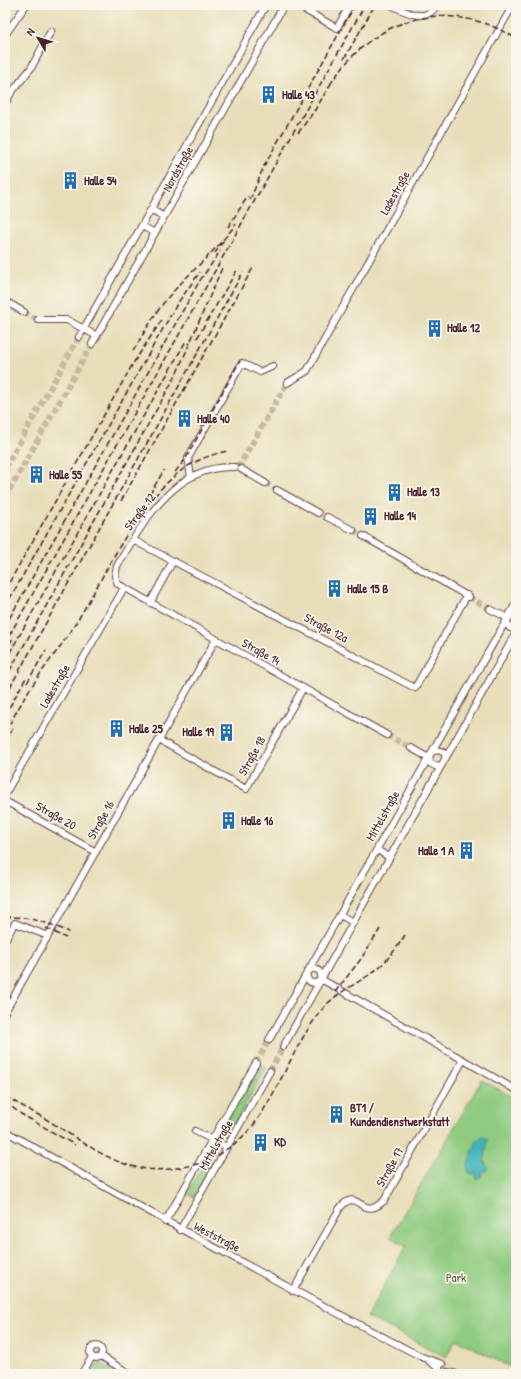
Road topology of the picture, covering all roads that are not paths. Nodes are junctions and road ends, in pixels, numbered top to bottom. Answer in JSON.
{"nodes":[{"id":1,"x":26,"y":5,"type":"edge"},
{"id":2,"x":266,"y":5,"type":"edge"},
{"id":3,"x":284,"y":5,"type":"edge"},
{"id":4,"x":296,"y":5,"type":"edge"},
{"id":5,"x":350,"y":5,"type":"edge"},
{"id":6,"x":391,"y":5,"type":"edge"},
{"id":7,"x":437,"y":5,"type":"edge"},
{"id":8,"x":513,"y":5,"type":"edge"},
{"id":9,"x":51,"y":31,"type":"dead end"},
{"id":10,"x":5,"y":35,"type":"edge"},
{"id":11,"x":5,"y":104,"type":"edge"},
{"id":12,"x":152,"y":209,"type":"junction"},
{"id":13,"x":164,"y":217,"type":"junction"},
{"id":14,"x":142,"y":226,"type":"junction"},
{"id":15,"x":155,"y":233,"type":"junction"},
{"id":16,"x":5,"y":301,"type":"edge"},
{"id":17,"x":24,"y":312,"type":"tunnel mouth"},
{"id":18,"x":38,"y":320,"type":"tunnel mouth"},
{"id":19,"x":83,"y":329,"type":"junction"},
{"id":20,"x":97,"y":336,"type":"junction"},
{"id":21,"x":79,"y":337,"type":"tunnel mouth"},
{"id":22,"x":92,"y":344,"type":"tunnel mouth"},
{"id":23,"x":273,"y":366,"type":"dead end"},
{"id":24,"x":287,"y":383,"type":"tunnel mouth"},
{"id":25,"x":191,"y":477,"type":"junction"},
{"id":26,"x":265,"y":483,"type":"tunnel mouth"},
{"id":27,"x":277,"y":490,"type":"tunnel mouth"},
{"id":28,"x":318,"y":512,"type":"dead end"},
{"id":29,"x":327,"y":517,"type":"dead end"},
{"id":30,"x":353,"y":530,"type":"tunnel mouth"},
{"id":31,"x":363,"y":536,"type":"tunnel mouth"},
{"id":32,"x":133,"y":540,"type":"junction"},
{"id":33,"x":173,"y":561,"type":"junction"},
{"id":34,"x":124,"y":588,"type":"junction"},
{"id":35,"x":150,"y":603,"type":"junction"},
{"id":36,"x":516,"y":603,"type":"edge"},
{"id":37,"x":490,"y":609,"type":"tunnel mouth"},
{"id":38,"x":516,"y":614,"type":"edge"},
{"id":39,"x":508,"y":618,"type":"junction"},
{"id":40,"x":516,"y":628,"type":"edge"},
{"id":41,"x":516,"y":633,"type":"edge"},
{"id":42,"x":216,"y":639,"type":"junction"},
{"id":43,"x":304,"y":688,"type":"junction"},
{"id":44,"x":387,"y":735,"type":"tunnel mouth"},
{"id":45,"x":159,"y":740,"type":"junction"},
{"id":46,"x":411,"y":748,"type":"tunnel mouth"},
{"id":47,"x":433,"y":751,"type":"junction"},
{"id":48,"x":429,"y":758,"type":"junction"},
{"id":49,"x":445,"y":758,"type":"junction"},
{"id":50,"x":441,"y":765,"type":"junction"},
{"id":51,"x":5,"y":794,"type":"edge"},
{"id":52,"x":5,"y":801,"type":"edge"},
{"id":53,"x":377,"y":850,"type":"junction"},
{"id":54,"x":96,"y":852,"type":"junction"},
{"id":55,"x":389,"y":857,"type":"junction"},
{"id":56,"x":340,"y":915,"type":"junction"},
{"id":57,"x":352,"y":922,"type":"junction"},
{"id":58,"x":48,"y":936,"type":"junction"},
{"id":59,"x":5,"y":940,"type":"edge"},
{"id":60,"x":307,"y":973,"type":"junction"},
{"id":61,"x":321,"y":979,"type":"junction"},
{"id":62,"x":5,"y":1012,"type":"edge"},
{"id":63,"x":269,"y":1040,"type":"tunnel mouth"},
{"id":64,"x":283,"y":1047,"type":"tunnel mouth"},
{"id":65,"x":463,"y":1060,"type":"junction"},
{"id":66,"x":256,"y":1063,"type":"tunnel mouth"},
{"id":67,"x":270,"y":1071,"type":"tunnel mouth"},
{"id":68,"x":516,"y":1090,"type":"edge"},
{"id":69,"x":5,"y":1131,"type":"edge"},
{"id":70,"x":195,"y":1131,"type":"dead end"},
{"id":71,"x":213,"y":1139,"type":"junction"},
{"id":72,"x":227,"y":1147,"type":"junction"},
{"id":73,"x":165,"y":1222,"type":"junction"},
{"id":74,"x":180,"y":1230,"type":"junction"},
{"id":75,"x":293,"y":1291,"type":"junction"},
{"id":76,"x":101,"y":1356,"type":"junction"},
{"id":77,"x":92,"y":1357,"type":"junction"},
{"id":78,"x":441,"y":1366,"type":"tunnel mouth"},
{"id":79,"x":81,"y":1374,"type":"edge"},
{"id":80,"x":130,"y":1374,"type":"edge"}],
"edges":[{"from":1,"to":10,"type":"street"},
{"from":2,"to":12,"type":"street","name":"Nordstraße"},
{"from":3,"to":13,"type":"street","name":"Nordstraße"},
{"from":4,"to":5,"type":"street"},
{"from":6,"to":7,"type":"street"},
{"from":8,"to":24,"type":"street","name":"Ladestraße"},
{"from":9,"to":11,"type":"street"},
{"from":12,"to":13,"type":"street"},
{"from":12,"to":14,"type":"street","name":"Nordstraße"},
{"from":13,"to":15,"type":"street","name":"Nordstraße"},
{"from":14,"to":15,"type":"street"},
{"from":14,"to":19,"type":"street","name":"Nordstraße"},
{"from":15,"to":20,"type":"street","name":"Nordstraße"},
{"from":16,"to":17,"type":"street"},
{"from":18,"to":19,"type":"street"},
{"from":19,"to":20,"type":"street"},
{"from":19,"to":21,"type":"street","name":"Nordstraße"},
{"from":20,"to":22,"type":"street","name":"Nordstraße"},
{"from":23,"to":25,"type":"street"},
{"from":25,"to":26,"type":"street","name":"Straße 12"},
{"from":25,"to":32,"type":"street","name":"Straße 12"},
{"from":27,"to":28,"type":"street"},
{"from":29,"to":30,"type":"street"},
{"from":31,"to":33,"type":"street","name":"Straße 12a"},
{"from":32,"to":33,"type":"street","name":"Straße 12a"},
{"from":32,"to":34,"type":"street","name":"Straße 12"},
{"from":33,"to":35,"type":"street"},
{"from":34,"to":35,"type":"street","name":"Straße 14"},
{"from":34,"to":51,"type":"street","name":"Ladestraße"},
{"from":35,"to":42,"type":"street","name":"Straße 14"},
{"from":36,"to":39,"type":"street","name":"Mittelstraße"},
{"from":37,"to":39,"type":"street"},
{"from":38,"to":39,"type":"street"},
{"from":39,"to":40,"type":"street"},
{"from":39,"to":47,"type":"street","name":"Mittelstraße"},
{"from":41,"to":49,"type":"street"},
{"from":42,"to":43,"type":"street","name":"Straße 14"},
{"from":42,"to":45,"type":"street","name":"Straße 16"},
{"from":43,"to":44,"type":"street","name":"Straße 14"},
{"from":43,"to":45,"type":"street","name":"Straße 18"},
{"from":45,"to":54,"type":"street","name":"Straße 16"},
{"from":46,"to":48,"type":"street"},
{"from":47,"to":48,"type":"street","name":"Mittelstraße"},
{"from":47,"to":49,"type":"street"},
{"from":48,"to":50,"type":"street"},
{"from":48,"to":53,"type":"street","name":"Mittelstraße"},
{"from":49,"to":50,"type":"street"},
{"from":50,"to":55,"type":"street"},
{"from":52,"to":54,"type":"street","name":"Straße 20"},
{"from":53,"to":55,"type":"street"},
{"from":53,"to":56,"type":"street","name":"Mittelstraße"},
{"from":54,"to":58,"type":"street","name":"Straße 16"},
{"from":55,"to":57,"type":"street"},
{"from":56,"to":57,"type":"street"},
{"from":56,"to":60,"type":"street","name":"Mittelstraße"},
{"from":57,"to":61,"type":"street"},
{"from":58,"to":59,"type":"street"},
{"from":58,"to":62,"type":"street","name":"Straße 16"},
{"from":60,"to":61,"type":"street"},
{"from":60,"to":61,"type":"street"},
{"from":60,"to":63,"type":"street","name":"Mittelstraße"},
{"from":61,"to":64,"type":"street"},
{"from":61,"to":65,"type":"street"},
{"from":65,"to":68,"type":"street"},
{"from":65,"to":75,"type":"street","name":"Straße 17"},
{"from":66,"to":71,"type":"street","name":"Mittelstraße"},
{"from":67,"to":72,"type":"street","name":"Mittelstraße"},
{"from":69,"to":73,"type":"street","name":"Weststraße"},
{"from":70,"to":71,"type":"street"},
{"from":71,"to":72,"type":"street"},
{"from":71,"to":73,"type":"street","name":"Mittelstraße"},
{"from":72,"to":74,"type":"street","name":"Mittelstraße"},
{"from":73,"to":74,"type":"street","name":"Weststraße"},
{"from":74,"to":75,"type":"street","name":"Weststraße"},
{"from":75,"to":78,"type":"street","name":"Weststraße"},
{"from":76,"to":77,"type":"street"},
{"from":76,"to":77,"type":"street"},
{"from":76,"to":80,"type":"street"},
{"from":77,"to":79,"type":"street"}]}
